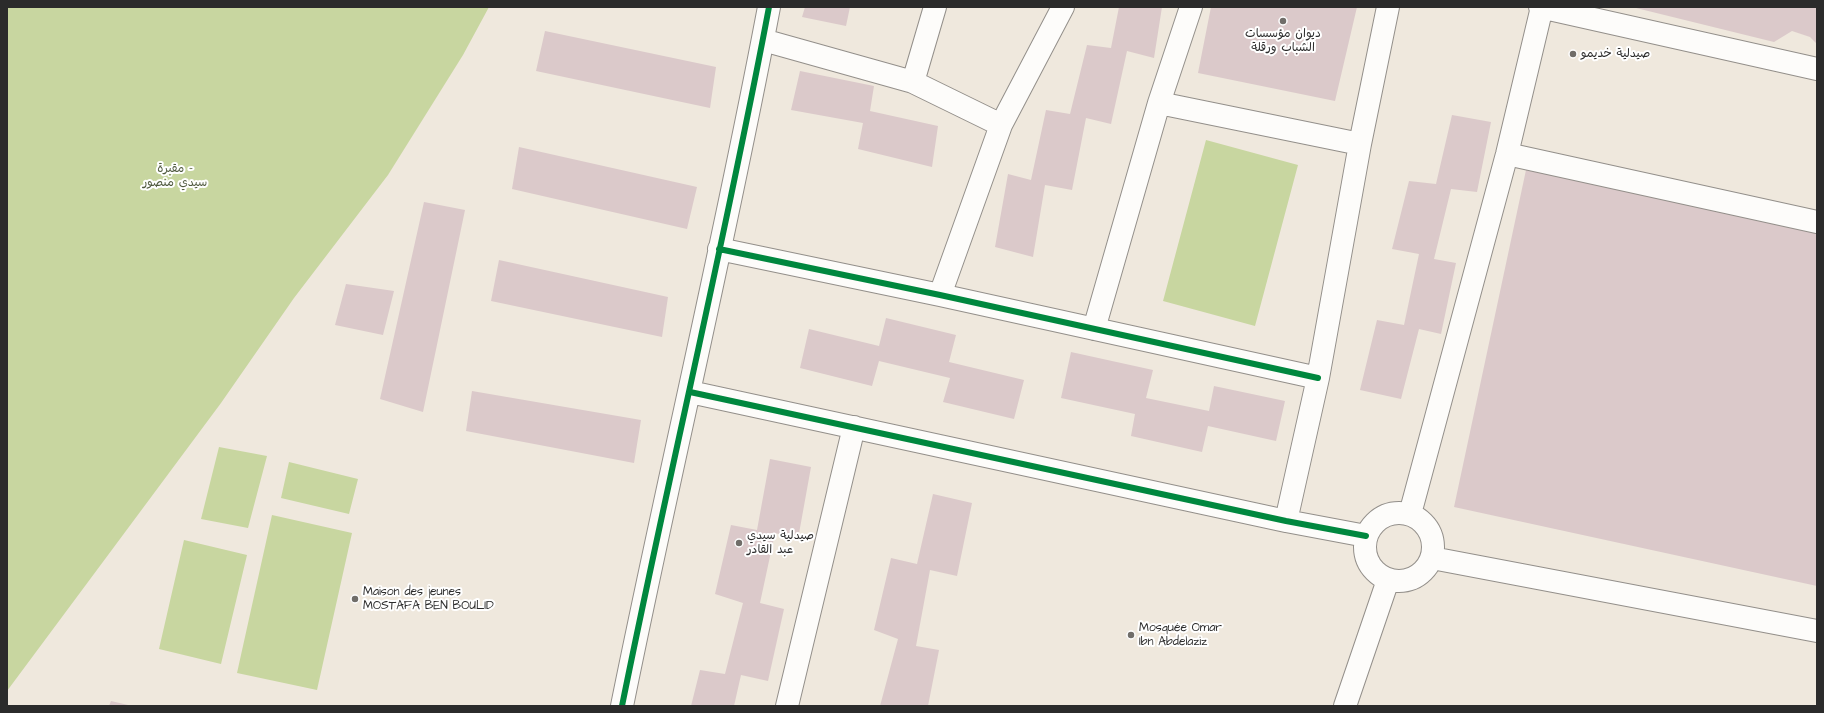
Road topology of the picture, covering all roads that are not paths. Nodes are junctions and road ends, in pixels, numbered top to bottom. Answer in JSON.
{"nodes":[{"id":1,"x":769,"y":7,"type":"edge"},
{"id":2,"x":935,"y":7,"type":"edge"},
{"id":3,"x":1064,"y":7,"type":"edge"},
{"id":4,"x":1191,"y":7,"type":"edge"},
{"id":5,"x":1388,"y":7,"type":"edge"},
{"id":6,"x":1541,"y":7,"type":"edge"},
{"id":7,"x":763,"y":40,"type":"junction"},
{"id":8,"x":1817,"y":69,"type":"edge"},
{"id":9,"x":912,"y":82,"type":"junction"},
{"id":10,"x":1159,"y":103,"type":"junction"},
{"id":11,"x":1001,"y":125,"type":"junction"},
{"id":12,"x":1360,"y":144,"type":"junction"},
{"id":13,"x":1507,"y":154,"type":"junction"},
{"id":14,"x":1817,"y":222,"type":"edge"},
{"id":15,"x":719,"y":249,"type":"junction"},
{"id":16,"x":940,"y":295,"type":"junction"},
{"id":17,"x":1094,"y":329,"type":"junction"},
{"id":18,"x":1318,"y":378,"type":"junction"},
{"id":19,"x":690,"y":392,"type":"junction"},
{"id":20,"x":854,"y":427,"type":"junction"},
{"id":21,"x":1410,"y":514,"type":"junction"},
{"id":22,"x":1286,"y":521,"type":"junction"},
{"id":23,"x":1366,"y":536,"type":"junction"},
{"id":24,"x":1432,"y":558,"type":"junction"},
{"id":25,"x":1388,"y":580,"type":"junction"},
{"id":26,"x":1817,"y":630,"type":"edge"},
{"id":27,"x":622,"y":706,"type":"edge"},
{"id":28,"x":787,"y":706,"type":"edge"},
{"id":29,"x":1345,"y":706,"type":"edge"}],
"edges":[{"from":1,"to":7,"type":"street"},
{"from":2,"to":9,"type":"street"},
{"from":3,"to":11,"type":"street"},
{"from":4,"to":10,"type":"street"},
{"from":5,"to":12,"type":"street"},
{"from":6,"to":8,"type":"street"},
{"from":6,"to":13,"type":"street"},
{"from":7,"to":9,"type":"street"},
{"from":7,"to":15,"type":"street"},
{"from":9,"to":11,"type":"street"},
{"from":10,"to":12,"type":"street"},
{"from":10,"to":17,"type":"street"},
{"from":11,"to":16,"type":"street"},
{"from":12,"to":18,"type":"street"},
{"from":13,"to":14,"type":"street"},
{"from":13,"to":21,"type":"street"},
{"from":15,"to":16,"type":"street"},
{"from":15,"to":19,"type":"street"},
{"from":16,"to":17,"type":"street"},
{"from":17,"to":18,"type":"street"},
{"from":18,"to":22,"type":"street"},
{"from":19,"to":20,"type":"street"},
{"from":19,"to":27,"type":"street"},
{"from":20,"to":22,"type":"street"},
{"from":20,"to":28,"type":"street"},
{"from":21,"to":23,"type":"street"},
{"from":21,"to":24,"type":"street"},
{"from":22,"to":23,"type":"street"},
{"from":23,"to":25,"type":"street"},
{"from":24,"to":25,"type":"street"},
{"from":24,"to":26,"type":"street"},
{"from":25,"to":29,"type":"street"}]}
